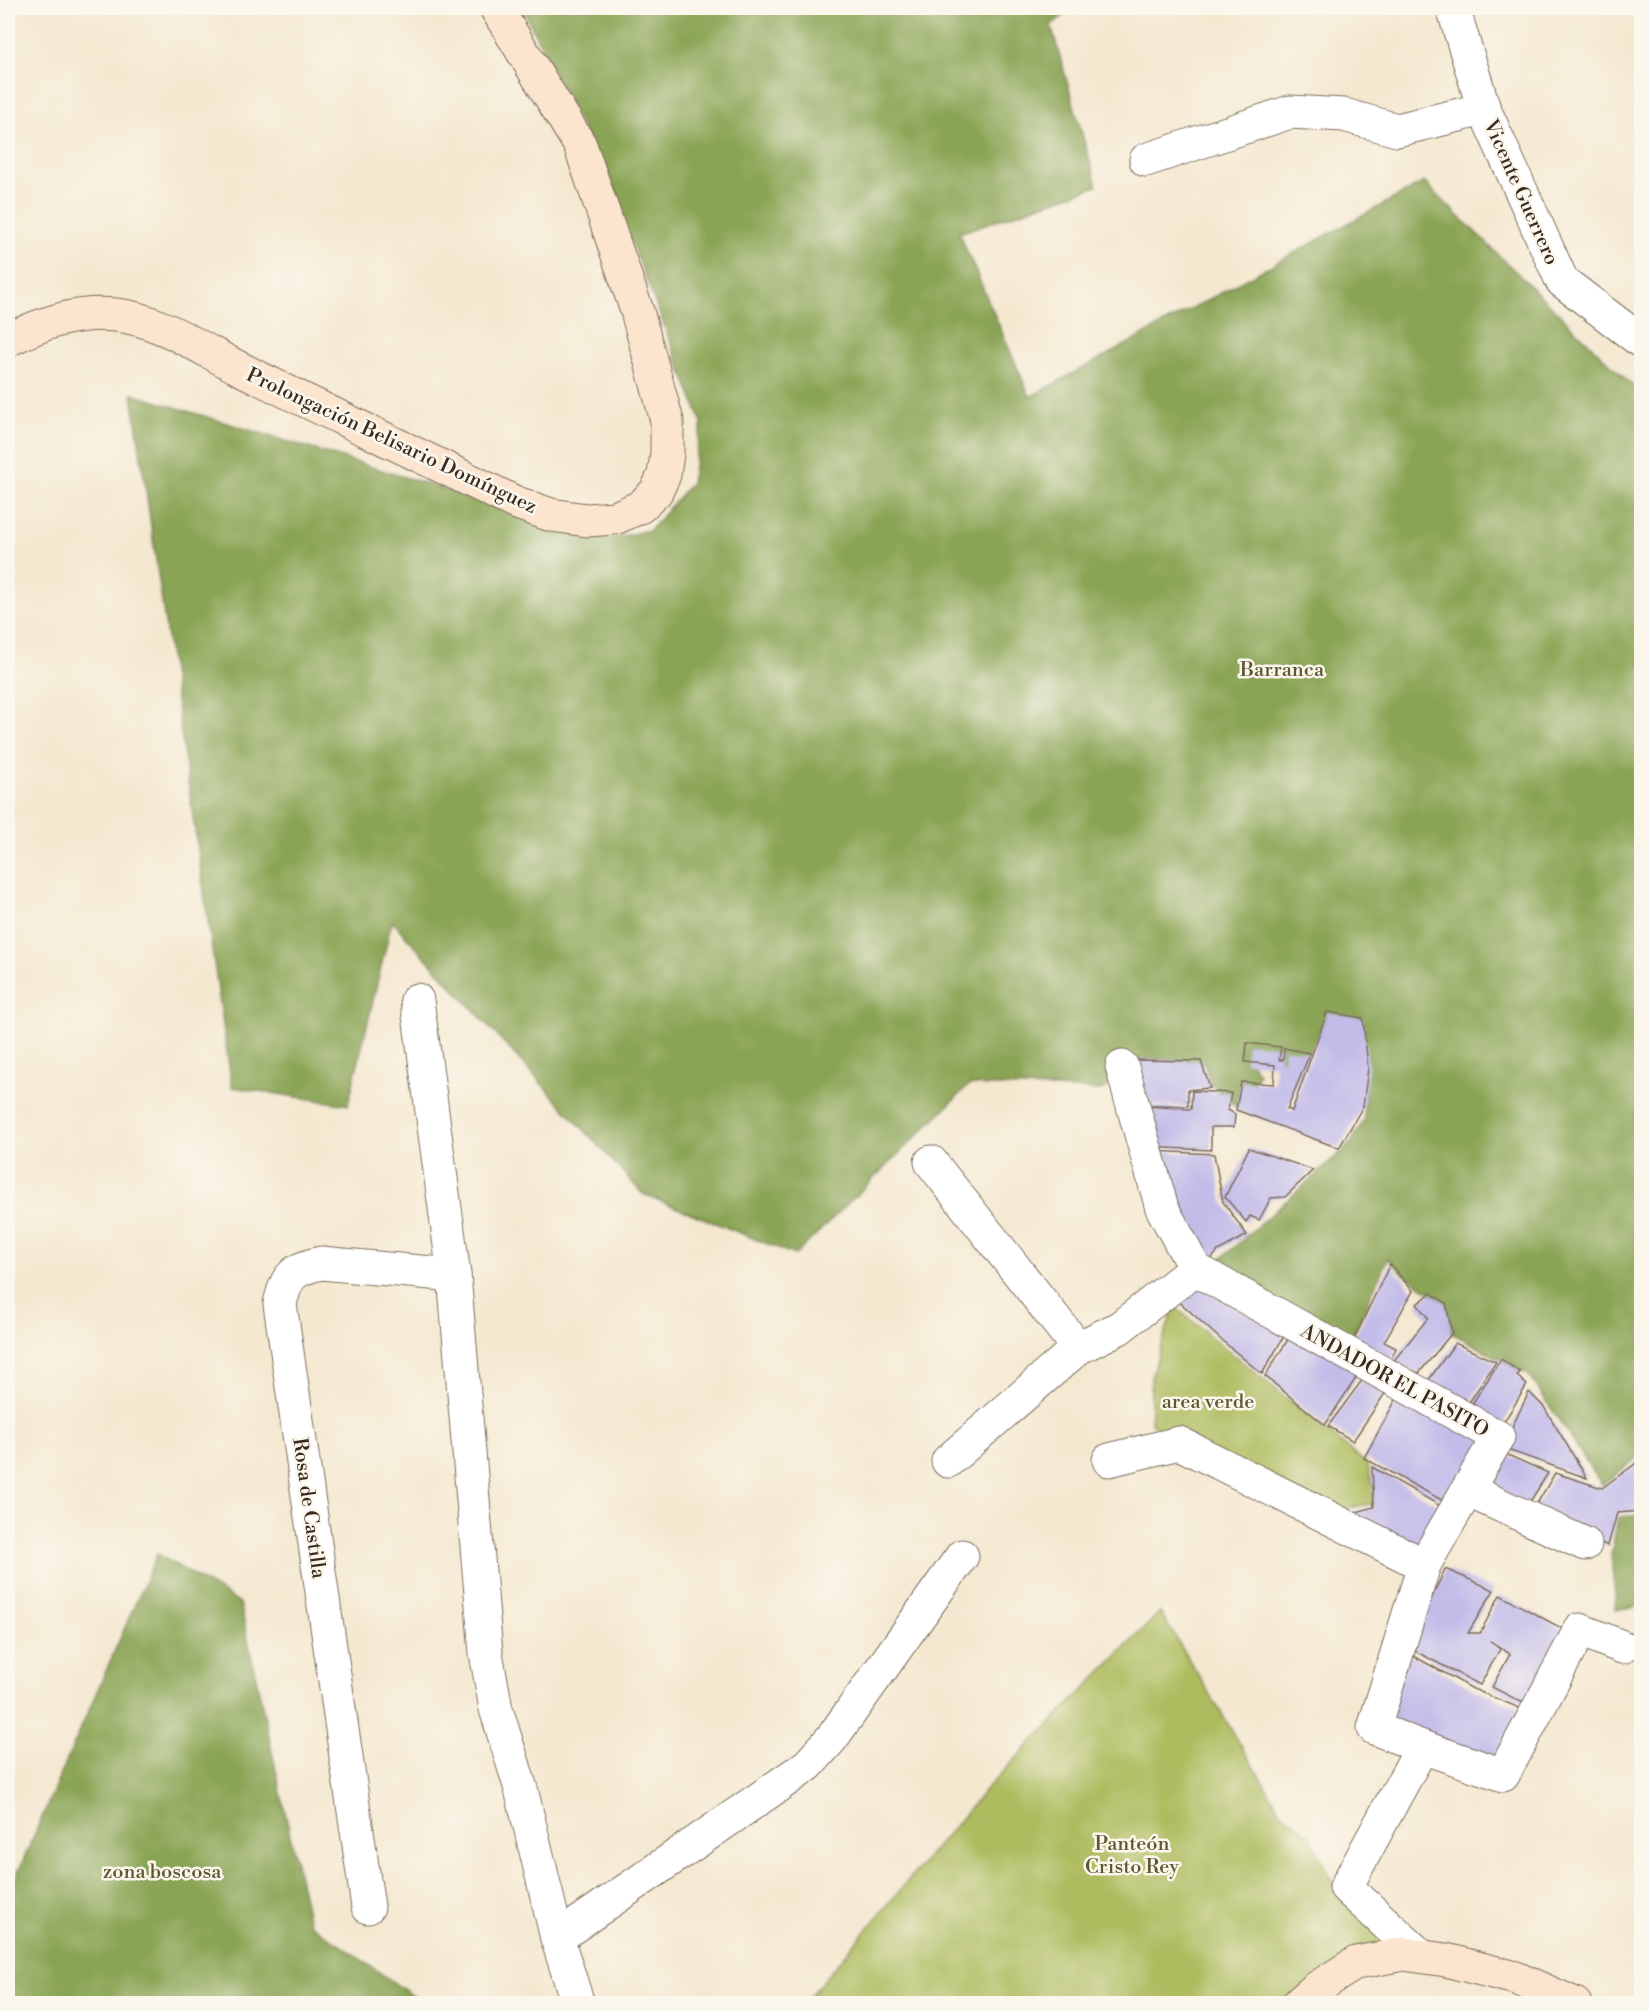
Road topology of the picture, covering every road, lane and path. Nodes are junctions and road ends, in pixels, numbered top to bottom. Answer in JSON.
{"nodes":[{"id":1,"x":496,"y":8,"type":"edge"},
{"id":2,"x":1453,"y":8,"type":"edge"},
{"id":3,"x":1484,"y":109,"type":"junction"},
{"id":4,"x":1146,"y":160,"type":"dead end"},
{"id":5,"x":8,"y":340,"type":"edge"},
{"id":6,"x":1641,"y":342,"type":"edge"},
{"id":7,"x":417,"y":1000,"type":"dead end"},
{"id":8,"x":1122,"y":1067,"type":"dead end"},
{"id":9,"x":931,"y":1162,"type":"dead end"},
{"id":10,"x":1195,"y":1269,"type":"junction"},
{"id":11,"x":454,"y":1275,"type":"junction"},
{"id":12,"x":1078,"y":1348,"type":"junction"},
{"id":13,"x":1109,"y":1460,"type":"dead end"},
{"id":14,"x":948,"y":1461,"type":"dead end"},
{"id":15,"x":1467,"y":1490,"type":"junction"},
{"id":16,"x":1585,"y":1544,"type":"dead end"},
{"id":17,"x":962,"y":1556,"type":"dead end"},
{"id":18,"x":1424,"y":1565,"type":"junction"},
{"id":19,"x":1622,"y":1647,"type":"dead end"},
{"id":20,"x":1422,"y":1747,"type":"junction"},
{"id":21,"x":368,"y":1907,"type":"dead end"},
{"id":22,"x":557,"y":1938,"type":"junction"},
{"id":23,"x":1421,"y":1956,"type":"junction"},
{"id":24,"x":578,"y":2004,"type":"edge"},
{"id":25,"x":1298,"y":2004,"type":"edge"},
{"id":26,"x":1575,"y":2004,"type":"edge"}],
"edges":[{"from":1,"to":5,"type":"main road","name":"Prolongación Belisario Domínguez"},
{"from":2,"to":3,"type":"street","name":"Vicente Guerrero"},
{"from":3,"to":4,"type":"street"},
{"from":3,"to":6,"type":"street","name":"Vicente Guerrero"},
{"from":7,"to":11,"type":"street"},
{"from":8,"to":10,"type":"street"},
{"from":9,"to":12,"type":"street"},
{"from":10,"to":12,"type":"street"},
{"from":10,"to":15,"type":"street","name":"ANDADOR EL PASITO"},
{"from":11,"to":21,"type":"street","name":"Rosa de Castilla"},
{"from":11,"to":22,"type":"street"},
{"from":12,"to":14,"type":"street"},
{"from":13,"to":18,"type":"street"},
{"from":15,"to":16,"type":"street"},
{"from":15,"to":18,"type":"street","name":"ANDADOR EL PASITO"},
{"from":17,"to":22,"type":"street"},
{"from":18,"to":20,"type":"street","name":"ANDADOR EL PASITO"},
{"from":19,"to":20,"type":"street"},
{"from":20,"to":23,"type":"street"},
{"from":22,"to":24,"type":"street"},
{"from":23,"to":25,"type":"main road"},
{"from":23,"to":26,"type":"main road"}]}
